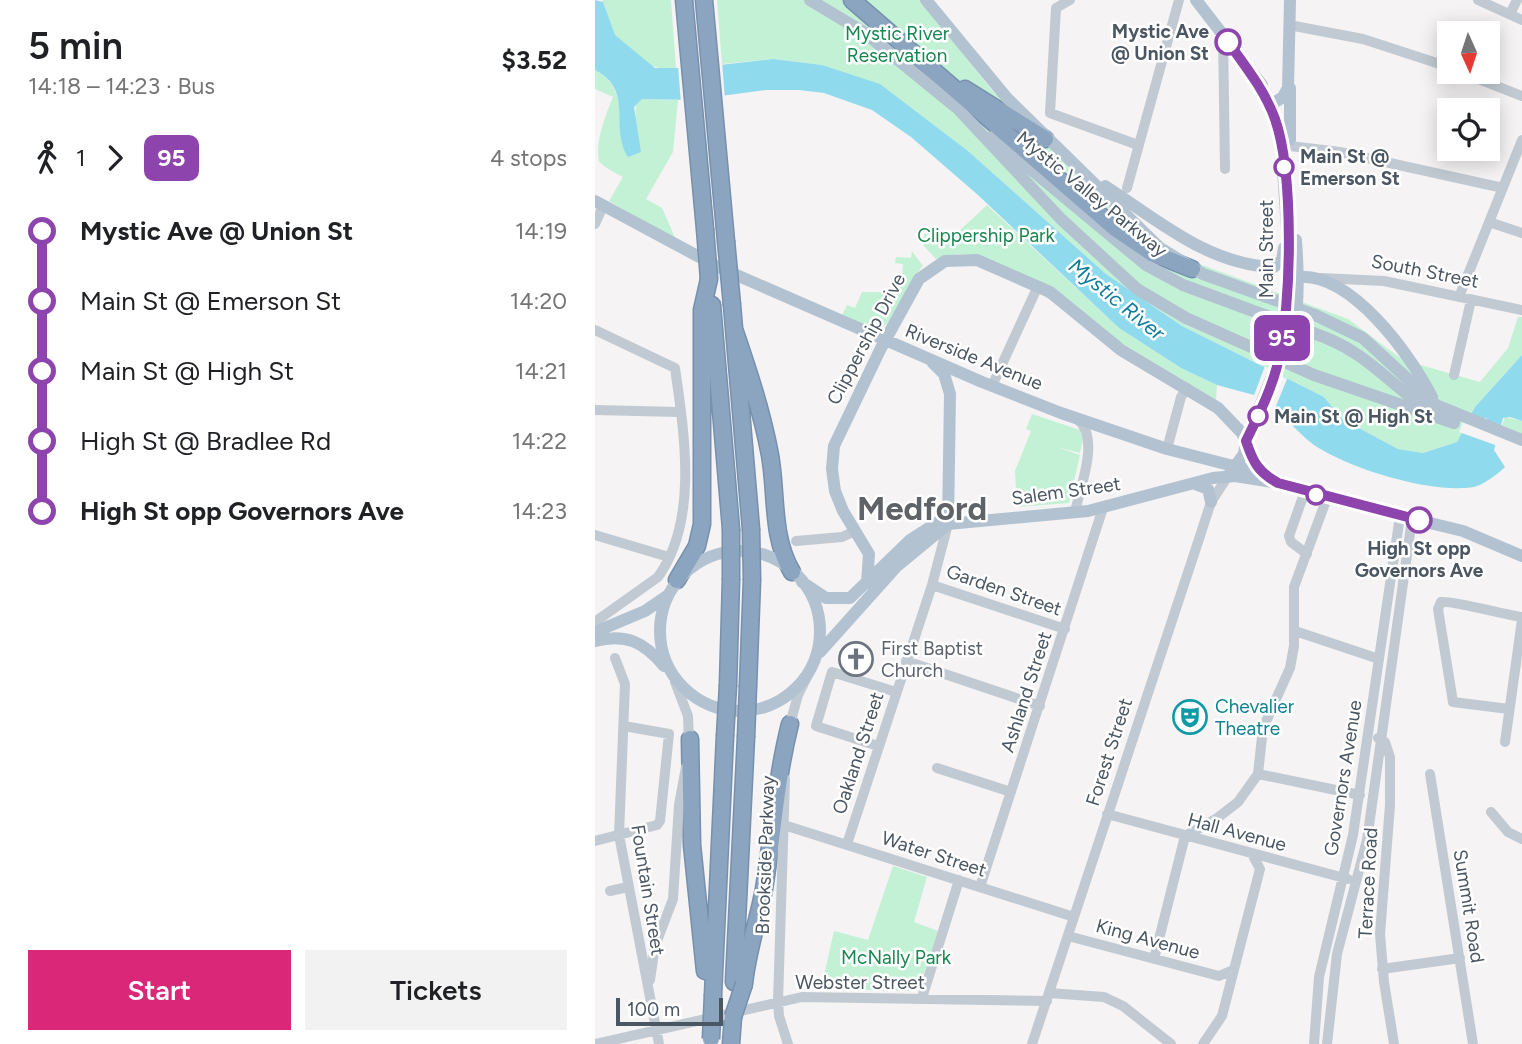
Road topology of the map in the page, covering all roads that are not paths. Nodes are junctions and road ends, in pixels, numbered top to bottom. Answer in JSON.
{"nodes":[{"id":1,"x":684,"y":0,"type":"edge"},
{"id":2,"x":704,"y":0,"type":"edge"},
{"id":3,"x":810,"y":0,"type":"edge"},
{"id":4,"x":839,"y":0,"type":"edge"},
{"id":5,"x":852,"y":0,"type":"edge"},
{"id":6,"x":926,"y":0,"type":"edge"},
{"id":7,"x":1070,"y":0,"type":"edge"},
{"id":8,"x":1179,"y":0,"type":"edge"},
{"id":9,"x":1196,"y":0,"type":"edge"},
{"id":10,"x":1290,"y":0,"type":"edge"},
{"id":11,"x":1478,"y":0,"type":"edge"},
{"id":12,"x":1517,"y":0,"type":"edge"},
{"id":13,"x":1510,"y":14,"type":"junction"},
{"id":14,"x":1522,"y":20,"type":"edge"},
{"id":15,"x":1289,"y":24,"type":"junction"},
{"id":16,"x":887,"y":33,"type":"junction"},
{"id":17,"x":1223,"y":35,"type":"junction"},
{"id":18,"x":1289,"y":55,"type":"junction"},
{"id":19,"x":916,"y":58,"type":"junction"},
{"id":20,"x":1437,"y":63,"type":"edge"},
{"id":21,"x":1289,"y":81,"type":"junction"},
{"id":22,"x":1492,"y":84,"type":"edge"},
{"id":23,"x":1522,"y":96,"type":"edge"},
{"id":24,"x":1270,"y":101,"type":"junction"},
{"id":25,"x":958,"y":109,"type":"junction"},
{"id":26,"x":1045,"y":139,"type":"junction"},
{"id":27,"x":1522,"y":140,"type":"edge"},
{"id":28,"x":1290,"y":143,"type":"junction"},
{"id":29,"x":1138,"y":145,"type":"junction"},
{"id":30,"x":1519,"y":159,"type":"edge"},
{"id":31,"x":1076,"y":167,"type":"junction"},
{"id":32,"x":1225,"y":169,"type":"dead end"},
{"id":33,"x":1127,"y":188,"type":"dead end"},
{"id":34,"x":1503,"y":188,"type":"junction"},
{"id":35,"x":599,"y":203,"type":"edge"},
{"id":36,"x":1287,"y":210,"type":"junction"},
{"id":37,"x":1489,"y":222,"type":"junction"},
{"id":38,"x":595,"y":224,"type":"edge"},
{"id":39,"x":1522,"y":233,"type":"edge"},
{"id":40,"x":1192,"y":269,"type":"junction"},
{"id":41,"x":1298,"y":277,"type":"junction"},
{"id":42,"x":1321,"y":278,"type":"junction"},
{"id":43,"x":1038,"y":286,"type":"junction"},
{"id":44,"x":709,"y":288,"type":"junction"},
{"id":45,"x":1287,"y":292,"type":"junction"},
{"id":46,"x":1459,"y":297,"type":"junction"},
{"id":47,"x":1471,"y":300,"type":"junction"},
{"id":48,"x":1522,"y":310,"type":"edge"},
{"id":49,"x":734,"y":329,"type":"junction"},
{"id":50,"x":595,"y":330,"type":"edge"},
{"id":51,"x":885,"y":341,"type":"junction"},
{"id":52,"x":924,"y":358,"type":"junction"},
{"id":53,"x":1277,"y":365,"type":"junction"},
{"id":54,"x":1454,"y":375,"type":"dead end"},
{"id":55,"x":987,"y":384,"type":"junction"},
{"id":56,"x":1187,"y":388,"type":"junction"},
{"id":57,"x":950,"y":394,"type":"junction"},
{"id":58,"x":1436,"y":405,"type":"junction"},
{"id":59,"x":1261,"y":407,"type":"junction"},
{"id":60,"x":595,"y":410,"type":"edge"},
{"id":61,"x":680,"y":412,"type":"junction"},
{"id":62,"x":1222,"y":412,"type":"junction"},
{"id":63,"x":1077,"y":419,"type":"junction"},
{"id":64,"x":1459,"y":422,"type":"junction"},
{"id":65,"x":1503,"y":437,"type":"junction"},
{"id":66,"x":1522,"y":440,"type":"edge"},
{"id":67,"x":1246,"y":441,"type":"junction"},
{"id":68,"x":1522,"y":448,"type":"edge"},
{"id":69,"x":1167,"y":449,"type":"junction"},
{"id":70,"x":1216,"y":463,"type":"junction"},
{"id":71,"x":1231,"y":471,"type":"junction"},
{"id":72,"x":1264,"y":475,"type":"junction"},
{"id":73,"x":1278,"y":483,"type":"junction"},
{"id":74,"x":1191,"y":484,"type":"junction"},
{"id":75,"x":1305,"y":491,"type":"junction"},
{"id":76,"x":1327,"y":498,"type":"junction"},
{"id":77,"x":1212,"y":502,"type":"junction"},
{"id":78,"x":1103,"y":508,"type":"junction"},
{"id":79,"x":1075,"y":512,"type":"junction"},
{"id":80,"x":1406,"y":517,"type":"junction"},
{"id":81,"x":948,"y":524,"type":"junction"},
{"id":82,"x":855,"y":531,"type":"junction"},
{"id":83,"x":595,"y":535,"type":"edge"},
{"id":84,"x":796,"y":541,"type":"dead end"},
{"id":85,"x":923,"y":543,"type":"junction"},
{"id":86,"x":940,"y":552,"type":"junction"},
{"id":87,"x":1307,"y":554,"type":"junction"},
{"id":88,"x":1522,"y":555,"type":"edge"},
{"id":89,"x":669,"y":557,"type":"junction"},
{"id":90,"x":797,"y":577,"type":"junction"},
{"id":91,"x":867,"y":584,"type":"junction"},
{"id":92,"x":932,"y":584,"type":"junction"},
{"id":93,"x":673,"y":586,"type":"junction"},
{"id":94,"x":1395,"y":590,"type":"junction"},
{"id":95,"x":1522,"y":618,"type":"edge"},
{"id":96,"x":595,"y":622,"type":"edge"},
{"id":97,"x":1065,"y":629,"type":"junction"},
{"id":98,"x":1294,"y":631,"type":"junction"},
{"id":99,"x":595,"y":632,"type":"edge"},
{"id":100,"x":595,"y":641,"type":"edge"},
{"id":101,"x":615,"y":658,"type":"dead end"},
{"id":102,"x":1379,"y":659,"type":"junction"},
{"id":103,"x":906,"y":661,"type":"junction"},
{"id":104,"x":813,"y":664,"type":"junction"},
{"id":105,"x":667,"y":670,"type":"junction"},
{"id":106,"x":675,"y":682,"type":"junction"},
{"id":107,"x":896,"y":692,"type":"junction"},
{"id":108,"x":1040,"y":706,"type":"junction"},
{"id":109,"x":1509,"y":709,"type":"junction"},
{"id":110,"x":790,"y":724,"type":"junction"},
{"id":111,"x":624,"y":726,"type":"junction"},
{"id":112,"x":1369,"y":735,"type":"junction"},
{"id":113,"x":1380,"y":738,"type":"junction"},
{"id":114,"x":690,"y":739,"type":"junction"},
{"id":115,"x":1505,"y":742,"type":"dead end"},
{"id":116,"x":878,"y":746,"type":"junction"},
{"id":117,"x":937,"y":768,"type":"dead end"},
{"id":118,"x":1258,"y":774,"type":"junction"},
{"id":119,"x":1430,"y":774,"type":"dead end"},
{"id":120,"x":1011,"y":792,"type":"junction"},
{"id":121,"x":1360,"y":795,"type":"junction"},
{"id":122,"x":1491,"y":812,"type":"dead end"},
{"id":123,"x":1107,"y":814,"type":"junction"},
{"id":124,"x":784,"y":825,"type":"junction"},
{"id":125,"x":619,"y":835,"type":"junction"},
{"id":126,"x":1185,"y":836,"type":"junction"},
{"id":127,"x":1522,"y":839,"type":"edge"},
{"id":128,"x":595,"y":841,"type":"edge"},
{"id":129,"x":847,"y":844,"type":"junction"},
{"id":130,"x":1252,"y":854,"type":"junction"},
{"id":131,"x":1282,"y":862,"type":"junction"},
{"id":132,"x":1260,"y":869,"type":"junction"},
{"id":133,"x":1344,"y":877,"type":"junction"},
{"id":134,"x":959,"y":880,"type":"junction"},
{"id":135,"x":1357,"y":883,"type":"junction"},
{"id":136,"x":628,"y":887,"type":"junction"},
{"id":137,"x":979,"y":887,"type":"junction"},
{"id":138,"x":610,"y":891,"type":"dead end"},
{"id":139,"x":1074,"y":916,"type":"junction"},
{"id":140,"x":1068,"y":936,"type":"junction"},
{"id":141,"x":1459,"y":958,"type":"junction"},
{"id":142,"x":1154,"y":959,"type":"junction"},
{"id":143,"x":1233,"y":970,"type":"junction"},
{"id":144,"x":1383,"y":970,"type":"junction"},
{"id":145,"x":1219,"y":976,"type":"junction"},
{"id":146,"x":739,"y":986,"type":"junction"},
{"id":147,"x":1227,"y":992,"type":"junction"},
{"id":148,"x":710,"y":996,"type":"junction"},
{"id":149,"x":1048,"y":997,"type":"junction"},
{"id":150,"x":922,"y":998,"type":"junction"},
{"id":151,"x":778,"y":1002,"type":"junction"},
{"id":152,"x":653,"y":1004,"type":"junction"},
{"id":153,"x":656,"y":1030,"type":"junction"},
{"id":154,"x":731,"y":1039,"type":"edge"},
{"id":155,"x":711,"y":1042,"type":"edge"},
{"id":156,"x":1165,"y":1042,"type":"edge"},
{"id":157,"x":596,"y":1044,"type":"edge"},
{"id":158,"x":659,"y":1044,"type":"edge"},
{"id":159,"x":788,"y":1044,"type":"edge"},
{"id":160,"x":1032,"y":1044,"type":"edge"},
{"id":161,"x":1203,"y":1044,"type":"edge"},
{"id":162,"x":1314,"y":1044,"type":"edge"},
{"id":163,"x":1327,"y":1044,"type":"edge"},
{"id":164,"x":1394,"y":1044,"type":"edge"},
{"id":165,"x":1473,"y":1044,"type":"edge"}],
"edges":[{"from":1,"to":44,"type":"highway","bridge":true},
{"from":2,"to":49,"type":"highway","bridge":true},
{"from":3,"to":25,"type":"main road","name":"Mystic Valley Parkway"},
{"from":4,"to":16,"type":"highway"},
{"from":5,"to":16,"type":"highway"},
{"from":6,"to":26,"type":"main road","name":"Mystic Valley Parkway"},
{"from":7,"to":29,"type":"street"},
{"from":8,"to":29,"type":"street"},
{"from":9,"to":17,"type":"main road"},
{"from":10,"to":15,"type":"main road"},
{"from":11,"to":13,"type":"street"},
{"from":12,"to":13,"type":"street"},
{"from":13,"to":14,"type":"street"},
{"from":15,"to":18,"type":"main road"},
{"from":15,"to":20,"type":"street"},
{"from":16,"to":19,"type":"highway"},
{"from":17,"to":24,"type":"main road"},
{"from":17,"to":32,"type":"street"},
{"from":18,"to":21,"type":"main road"},
{"from":18,"to":24,"type":"main road"},
{"from":19,"to":26,"type":"highway"},
{"from":19,"to":40,"type":"highway"},
{"from":21,"to":24,"type":"main road"},
{"from":21,"to":28,"type":"main road"},
{"from":22,"to":23,"type":"street"},
{"from":24,"to":28,"type":"main road","name":"Main Street"},
{"from":24,"to":36,"type":"main road","name":"Main Street"},
{"from":25,"to":53,"type":"main road"},
{"from":25,"to":64,"type":"main road","name":"Mystic Valley Parkway","bridge":true},
{"from":26,"to":31,"type":"main road","name":"Mystic Valley Parkway"},
{"from":27,"to":30,"type":"street"},
{"from":28,"to":34,"type":"street"},
{"from":28,"to":41,"type":"main road","name":"Main Street"},
{"from":29,"to":33,"type":"street"},
{"from":30,"to":34,"type":"street"},
{"from":31,"to":36,"type":"main road"},
{"from":31,"to":40,"type":"main road","name":"Mystic Valley Parkway"},
{"from":34,"to":37,"type":"street"},
{"from":35,"to":38,"type":"street"},
{"from":35,"to":51,"type":"main road","name":"Riverside Avenue"},
{"from":36,"to":45,"type":"main road","name":"Main Street"},
{"from":37,"to":39,"type":"street"},
{"from":37,"to":46,"type":"street"},
{"from":40,"to":58,"type":"main road","name":"Mystic Valley Parkway","bridge":true},
{"from":41,"to":42,"type":"main road","name":"South Street"},
{"from":41,"to":45,"type":"street"},
{"from":41,"to":53,"type":"main road","name":"Main Street"},
{"from":42,"to":46,"type":"street","name":"South Street"},
{"from":42,"to":58,"type":"main road"},
{"from":43,"to":51,"type":"main road","name":"Clippership Drive"},
{"from":43,"to":55,"type":"street"},
{"from":43,"to":56,"type":"main road","name":"Clippership Drive"},
{"from":44,"to":93,"type":"highway"},
{"from":44,"to":148,"type":"highway","bridge":true},
{"from":45,"to":53,"type":"main road","name":"Main Street"},
{"from":46,"to":47,"type":"street","name":"South Street"},
{"from":47,"to":48,"type":"street","name":"South Street"},
{"from":47,"to":54,"type":"street"},
{"from":49,"to":90,"type":"highway"},
{"from":49,"to":146,"type":"highway","bridge":true},
{"from":50,"to":61,"type":"street"},
{"from":51,"to":52,"type":"main road","name":"Riverside Avenue"},
{"from":51,"to":82,"type":"main road","name":"Clippership Drive"},
{"from":52,"to":55,"type":"main road","name":"Riverside Avenue"},
{"from":52,"to":57,"type":"main road"},
{"from":53,"to":59,"type":"main road","name":"Main Street"},
{"from":53,"to":64,"type":"main road"},
{"from":55,"to":57,"type":"main road"},
{"from":55,"to":63,"type":"main road","name":"Riverside Avenue"},
{"from":56,"to":62,"type":"main road","name":"Clippership Drive"},
{"from":56,"to":69,"type":"street"},
{"from":57,"to":81,"type":"main road"},
{"from":58,"to":64,"type":"main road","name":"Mystic Valley Parkway"},
{"from":59,"to":62,"type":"main road"},
{"from":59,"to":67,"type":"main road","name":"Main Street"},
{"from":60,"to":61,"type":"street"},
{"from":61,"to":89,"type":"street"},
{"from":62,"to":67,"type":"main road","name":"Clippership Drive"},
{"from":63,"to":69,"type":"main road","name":"Riverside Avenue"},
{"from":63,"to":79,"type":"street"},
{"from":64,"to":65,"type":"main road","name":"Mystic Valley Parkway"},
{"from":65,"to":66,"type":"main road","name":"Mystic Valley Parkway"},
{"from":65,"to":68,"type":"main road","name":"Mystic Valley Parkway"},
{"from":67,"to":70,"type":"main road","name":"Main Street"},
{"from":67,"to":71,"type":"main road","name":"Main Street"},
{"from":67,"to":72,"type":"main road","name":"Clippership Drive"},
{"from":69,"to":70,"type":"main road","name":"Riverside Avenue"},
{"from":70,"to":71,"type":"main road","name":"Riverside Avenue"},
{"from":71,"to":72,"type":"main road"},
{"from":71,"to":73,"type":"main road"},
{"from":71,"to":74,"type":"main road","name":"Salem Street"},
{"from":71,"to":77,"type":"street","name":"Forest Street"},
{"from":72,"to":73,"type":"main road"},
{"from":73,"to":75,"type":"main road"},
{"from":74,"to":77,"type":"main road"},
{"from":74,"to":78,"type":"main road","name":"Salem Street"},
{"from":75,"to":76,"type":"main road"},
{"from":75,"to":87,"type":"street"},
{"from":76,"to":80,"type":"main road"},
{"from":76,"to":87,"type":"street"},
{"from":77,"to":123,"type":"street","name":"Forest Street"},
{"from":78,"to":79,"type":"main road","name":"Salem Street"},
{"from":78,"to":97,"type":"street","name":"Ashland Street"},
{"from":79,"to":81,"type":"main road","name":"Salem Street"},
{"from":80,"to":88,"type":"main road"},
{"from":80,"to":94,"type":"street","name":"Governors Avenue"},
{"from":81,"to":85,"type":"main road"},
{"from":81,"to":86,"type":"street","name":"Oakland Street"},
{"from":81,"to":91,"type":"main road","name":"Salem Street"},
{"from":82,"to":84,"type":"street"},
{"from":82,"to":91,"type":"main road","name":"Clippership Drive"},
{"from":83,"to":89,"type":"street"},
{"from":85,"to":86,"type":"street"},
{"from":85,"to":104,"type":"main road"},
{"from":86,"to":92,"type":"street","name":"Oakland Street"},
{"from":87,"to":98,"type":"street"},
{"from":89,"to":96,"type":"street"},
{"from":90,"to":91,"type":"main road","name":"Salem Street"},
{"from":90,"to":93,"type":"main road"},
{"from":90,"to":104,"type":"main road"},
{"from":92,"to":97,"type":"street","name":"Garden Street"},
{"from":92,"to":103,"type":"street","name":"Oakland Street"},
{"from":93,"to":99,"type":"main road"},
{"from":93,"to":105,"type":"main road"},
{"from":94,"to":102,"type":"street","name":"Governors Avenue"},
{"from":94,"to":113,"type":"street","name":"Governors Avenue"},
{"from":95,"to":109,"type":"street"},
{"from":95,"to":109,"type":"street"},
{"from":97,"to":108,"type":"street","name":"Ashland Street"},
{"from":98,"to":102,"type":"street"},
{"from":98,"to":118,"type":"street"},
{"from":100,"to":105,"type":"main road"},
{"from":101,"to":111,"type":"street","name":"Fountain Street"},
{"from":102,"to":112,"type":"street","name":"Governors Avenue"},
{"from":103,"to":107,"type":"street","name":"Oakland Street"},
{"from":103,"to":108,"type":"street"},
{"from":104,"to":106,"type":"main road"},
{"from":104,"to":110,"type":"street","name":"Brookside Parkway"},
{"from":105,"to":106,"type":"main road"},
{"from":106,"to":114,"type":"street"},
{"from":107,"to":116,"type":"street","name":"Oakland Street"},
{"from":107,"to":116,"type":"street"},
{"from":108,"to":120,"type":"street","name":"Ashland Street"},
{"from":109,"to":115,"type":"street"},
{"from":110,"to":124,"type":"street","name":"Brookside Parkway"},
{"from":110,"to":146,"type":"highway"},
{"from":111,"to":125,"type":"street","name":"Fountain Street"},
{"from":111,"to":125,"type":"street"},
{"from":112,"to":113,"type":"street"},
{"from":112,"to":121,"type":"street","name":"Governors Avenue"},
{"from":113,"to":135,"type":"street","name":"Governors Avenue"},
{"from":113,"to":144,"type":"street","name":"Terrace Road"},
{"from":114,"to":148,"type":"highway"},
{"from":114,"to":152,"type":"street"},
{"from":116,"to":129,"type":"street","name":"Oakland Street"},
{"from":117,"to":120,"type":"street"},
{"from":118,"to":121,"type":"street"},
{"from":118,"to":126,"type":"street"},
{"from":119,"to":141,"type":"street","name":"Summit Road"},
{"from":120,"to":137,"type":"street","name":"Ashland Street"},
{"from":121,"to":133,"type":"street","name":"Governors Avenue"},
{"from":122,"to":127,"type":"street"},
{"from":123,"to":126,"type":"street","name":"Hall Avenue"},
{"from":123,"to":139,"type":"street","name":"Forest Street"},
{"from":124,"to":129,"type":"street","name":"Water Street"},
{"from":124,"to":151,"type":"street","name":"Brookside Parkway"},
{"from":125,"to":128,"type":"street"},
{"from":125,"to":136,"type":"street","name":"Fountain Street"},
{"from":126,"to":130,"type":"street","name":"Hall Avenue"},
{"from":126,"to":142,"type":"street"},
{"from":129,"to":134,"type":"street","name":"Water Street"},
{"from":130,"to":131,"type":"street","name":"Hall Avenue"},
{"from":130,"to":132,"type":"street"},
{"from":131,"to":132,"type":"street"},
{"from":131,"to":133,"type":"street","name":"Hall Avenue"},
{"from":132,"to":143,"type":"street"},
{"from":133,"to":135,"type":"street","name":"Hall Avenue"},
{"from":133,"to":162,"type":"street","name":"Governors Avenue"},
{"from":134,"to":137,"type":"street","name":"Water Street"},
{"from":134,"to":150,"type":"street"},
{"from":135,"to":163,"type":"street","name":"Governors Avenue"},
{"from":136,"to":138,"type":"street"},
{"from":136,"to":152,"type":"street","name":"Fountain Street"},
{"from":137,"to":139,"type":"street","name":"Water Street"},
{"from":139,"to":140,"type":"street","name":"Forest Street"},
{"from":140,"to":142,"type":"street","name":"King Avenue"},
{"from":140,"to":149,"type":"street","name":"Forest Street"},
{"from":141,"to":144,"type":"street"},
{"from":141,"to":165,"type":"street","name":"Summit Road"},
{"from":142,"to":145,"type":"street","name":"King Avenue"},
{"from":143,"to":145,"type":"street","name":"King Avenue"},
{"from":143,"to":147,"type":"street"},
{"from":144,"to":164,"type":"street","name":"Terrace Road"},
{"from":145,"to":147,"type":"street","name":"King Avenue"},
{"from":146,"to":154,"type":"highway","bridge":true},
{"from":147,"to":161,"type":"street"},
{"from":148,"to":155,"type":"highway","bridge":true},
{"from":149,"to":150,"type":"street","name":"Webster Street"},
{"from":149,"to":156,"type":"street","name":"Webster Street"},
{"from":149,"to":160,"type":"street","name":"Forest Street"},
{"from":150,"to":151,"type":"street","name":"Webster Street"},
{"from":151,"to":153,"type":"street","name":"Webster Street"},
{"from":151,"to":159,"type":"street","name":"Brookside Parkway"},
{"from":152,"to":153,"type":"street","name":"Fountain Street"},
{"from":153,"to":157,"type":"street","name":"Webster Street"},
{"from":153,"to":158,"type":"street","name":"Fountain Street"}]}
